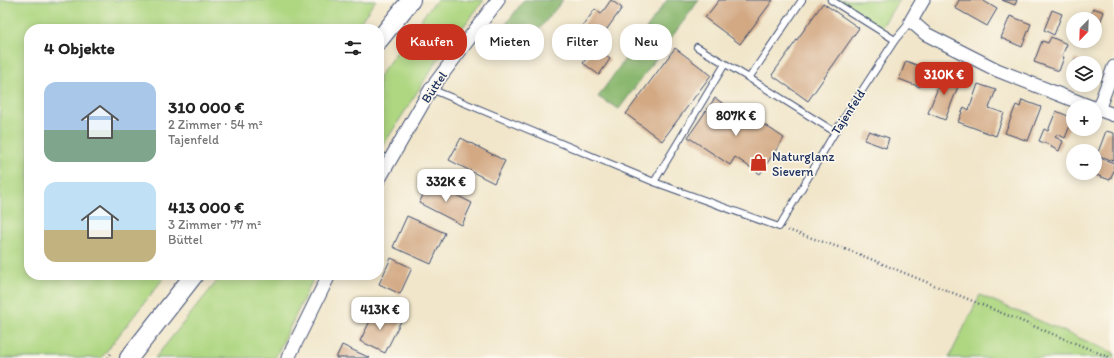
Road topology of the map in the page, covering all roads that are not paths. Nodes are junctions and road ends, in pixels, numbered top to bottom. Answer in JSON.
{"nodes":[{"id":1,"x":411,"y":0,"type":"edge"},
{"id":2,"x":498,"y":0,"type":"edge"},
{"id":3,"x":802,"y":0,"type":"edge"},
{"id":4,"x":831,"y":0,"type":"edge"},
{"id":5,"x":923,"y":0,"type":"edge"},
{"id":6,"x":911,"y":21,"type":"junction"},
{"id":7,"x":384,"y":34,"type":"edge"},
{"id":8,"x":895,"y":40,"type":"junction"},
{"id":9,"x":697,"y":47,"type":"dead end"},
{"id":10,"x":725,"y":64,"type":"junction"},
{"id":11,"x":1114,"y":67,"type":"edge"},
{"id":12,"x":749,"y":78,"type":"junction"},
{"id":13,"x":431,"y":89,"type":"junction"},
{"id":14,"x":1074,"y":100,"type":"edge"},
{"id":15,"x":1099,"y":100,"type":"edge"},
{"id":16,"x":1102,"y":111,"type":"edge"},
{"id":17,"x":1114,"y":116,"type":"edge"},
{"id":18,"x":835,"y":132,"type":"junction"},
{"id":19,"x":384,"y":170,"type":"edge"},
{"id":20,"x":654,"y":182,"type":"junction"},
{"id":21,"x":190,"y":280,"type":"edge"},
{"id":22,"x":327,"y":280,"type":"edge"},
{"id":23,"x":129,"y":358,"type":"edge"},
{"id":24,"x":288,"y":358,"type":"edge"}],
"edges":[{"from":1,"to":7,"type":"main road"},
{"from":2,"to":13,"type":"street","name":"Büttel"},
{"from":3,"to":12,"type":"lane"},
{"from":4,"to":8,"type":"lane"},
{"from":5,"to":6,"type":"street","name":"Tajenfeld"},
{"from":6,"to":8,"type":"lane","name":"Tajenfeld"},
{"from":6,"to":14,"type":"street"},
{"from":8,"to":18,"type":"lane","name":"Tajenfeld"},
{"from":9,"to":10,"type":"lane"},
{"from":10,"to":12,"type":"lane"},
{"from":10,"to":20,"type":"lane"},
{"from":11,"to":15,"type":"street"},
{"from":12,"to":18,"type":"lane"},
{"from":13,"to":19,"type":"street","name":"Büttel"},
{"from":13,"to":20,"type":"lane"},
{"from":16,"to":17,"type":"street"},
{"from":18,"to":20,"type":"lane","name":"Tajenfeld"},
{"from":21,"to":23,"type":"main road"},
{"from":22,"to":24,"type":"street"}]}
